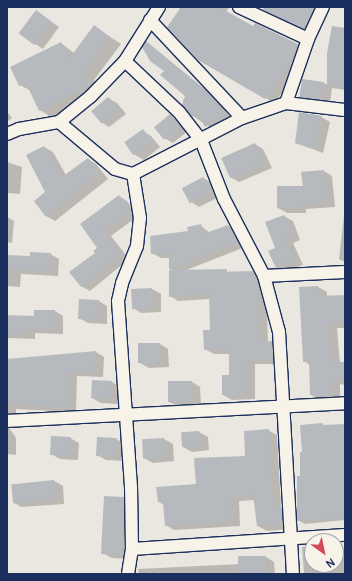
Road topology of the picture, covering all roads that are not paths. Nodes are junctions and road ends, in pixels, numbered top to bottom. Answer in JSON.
{"nodes":[{"id":1,"x":159,"y":7,"type":"edge"},
{"id":2,"x":239,"y":7,"type":"edge"},
{"id":3,"x":323,"y":7,"type":"edge"},
{"id":4,"x":150,"y":20,"type":"junction"},
{"id":5,"x":308,"y":39,"type":"junction"},
{"id":6,"x":125,"y":61,"type":"junction"},
{"id":7,"x":286,"y":103,"type":"junction"},
{"id":8,"x":345,"y":110,"type":"edge"},
{"id":9,"x":242,"y":118,"type":"junction"},
{"id":10,"x":59,"y":122,"type":"junction"},
{"id":11,"x":7,"y":134,"type":"edge"},
{"id":12,"x":201,"y":140,"type":"junction"},
{"id":13,"x":133,"y":174,"type":"junction"},
{"id":14,"x":345,"y":272,"type":"edge"},
{"id":15,"x":264,"y":276,"type":"junction"},
{"id":16,"x":345,"y":403,"type":"edge"},
{"id":17,"x":284,"y":407,"type":"junction"},
{"id":18,"x":126,"y":414,"type":"junction"},
{"id":19,"x":7,"y":421,"type":"edge"},
{"id":20,"x":345,"y":536,"type":"edge"},
{"id":21,"x":292,"y":539,"type":"junction"},
{"id":22,"x":132,"y":549,"type":"junction"},
{"id":23,"x":128,"y":574,"type":"edge"},
{"id":24,"x":294,"y":574,"type":"edge"}],
"edges":[{"from":1,"to":4,"type":"street"},
{"from":2,"to":5,"type":"street"},
{"from":3,"to":5,"type":"street"},
{"from":4,"to":6,"type":"street"},
{"from":4,"to":9,"type":"street"},
{"from":5,"to":7,"type":"street"},
{"from":6,"to":10,"type":"street"},
{"from":6,"to":12,"type":"street"},
{"from":7,"to":8,"type":"street"},
{"from":7,"to":9,"type":"street"},
{"from":9,"to":12,"type":"street"},
{"from":10,"to":11,"type":"street"},
{"from":10,"to":13,"type":"street"},
{"from":12,"to":13,"type":"street"},
{"from":12,"to":15,"type":"street"},
{"from":13,"to":18,"type":"street"},
{"from":14,"to":15,"type":"street"},
{"from":15,"to":17,"type":"street"},
{"from":16,"to":17,"type":"street"},
{"from":17,"to":18,"type":"street"},
{"from":17,"to":21,"type":"street"},
{"from":18,"to":19,"type":"street"},
{"from":18,"to":22,"type":"street"},
{"from":20,"to":21,"type":"street"},
{"from":21,"to":22,"type":"street"},
{"from":21,"to":24,"type":"street"},
{"from":22,"to":23,"type":"street"}]}
